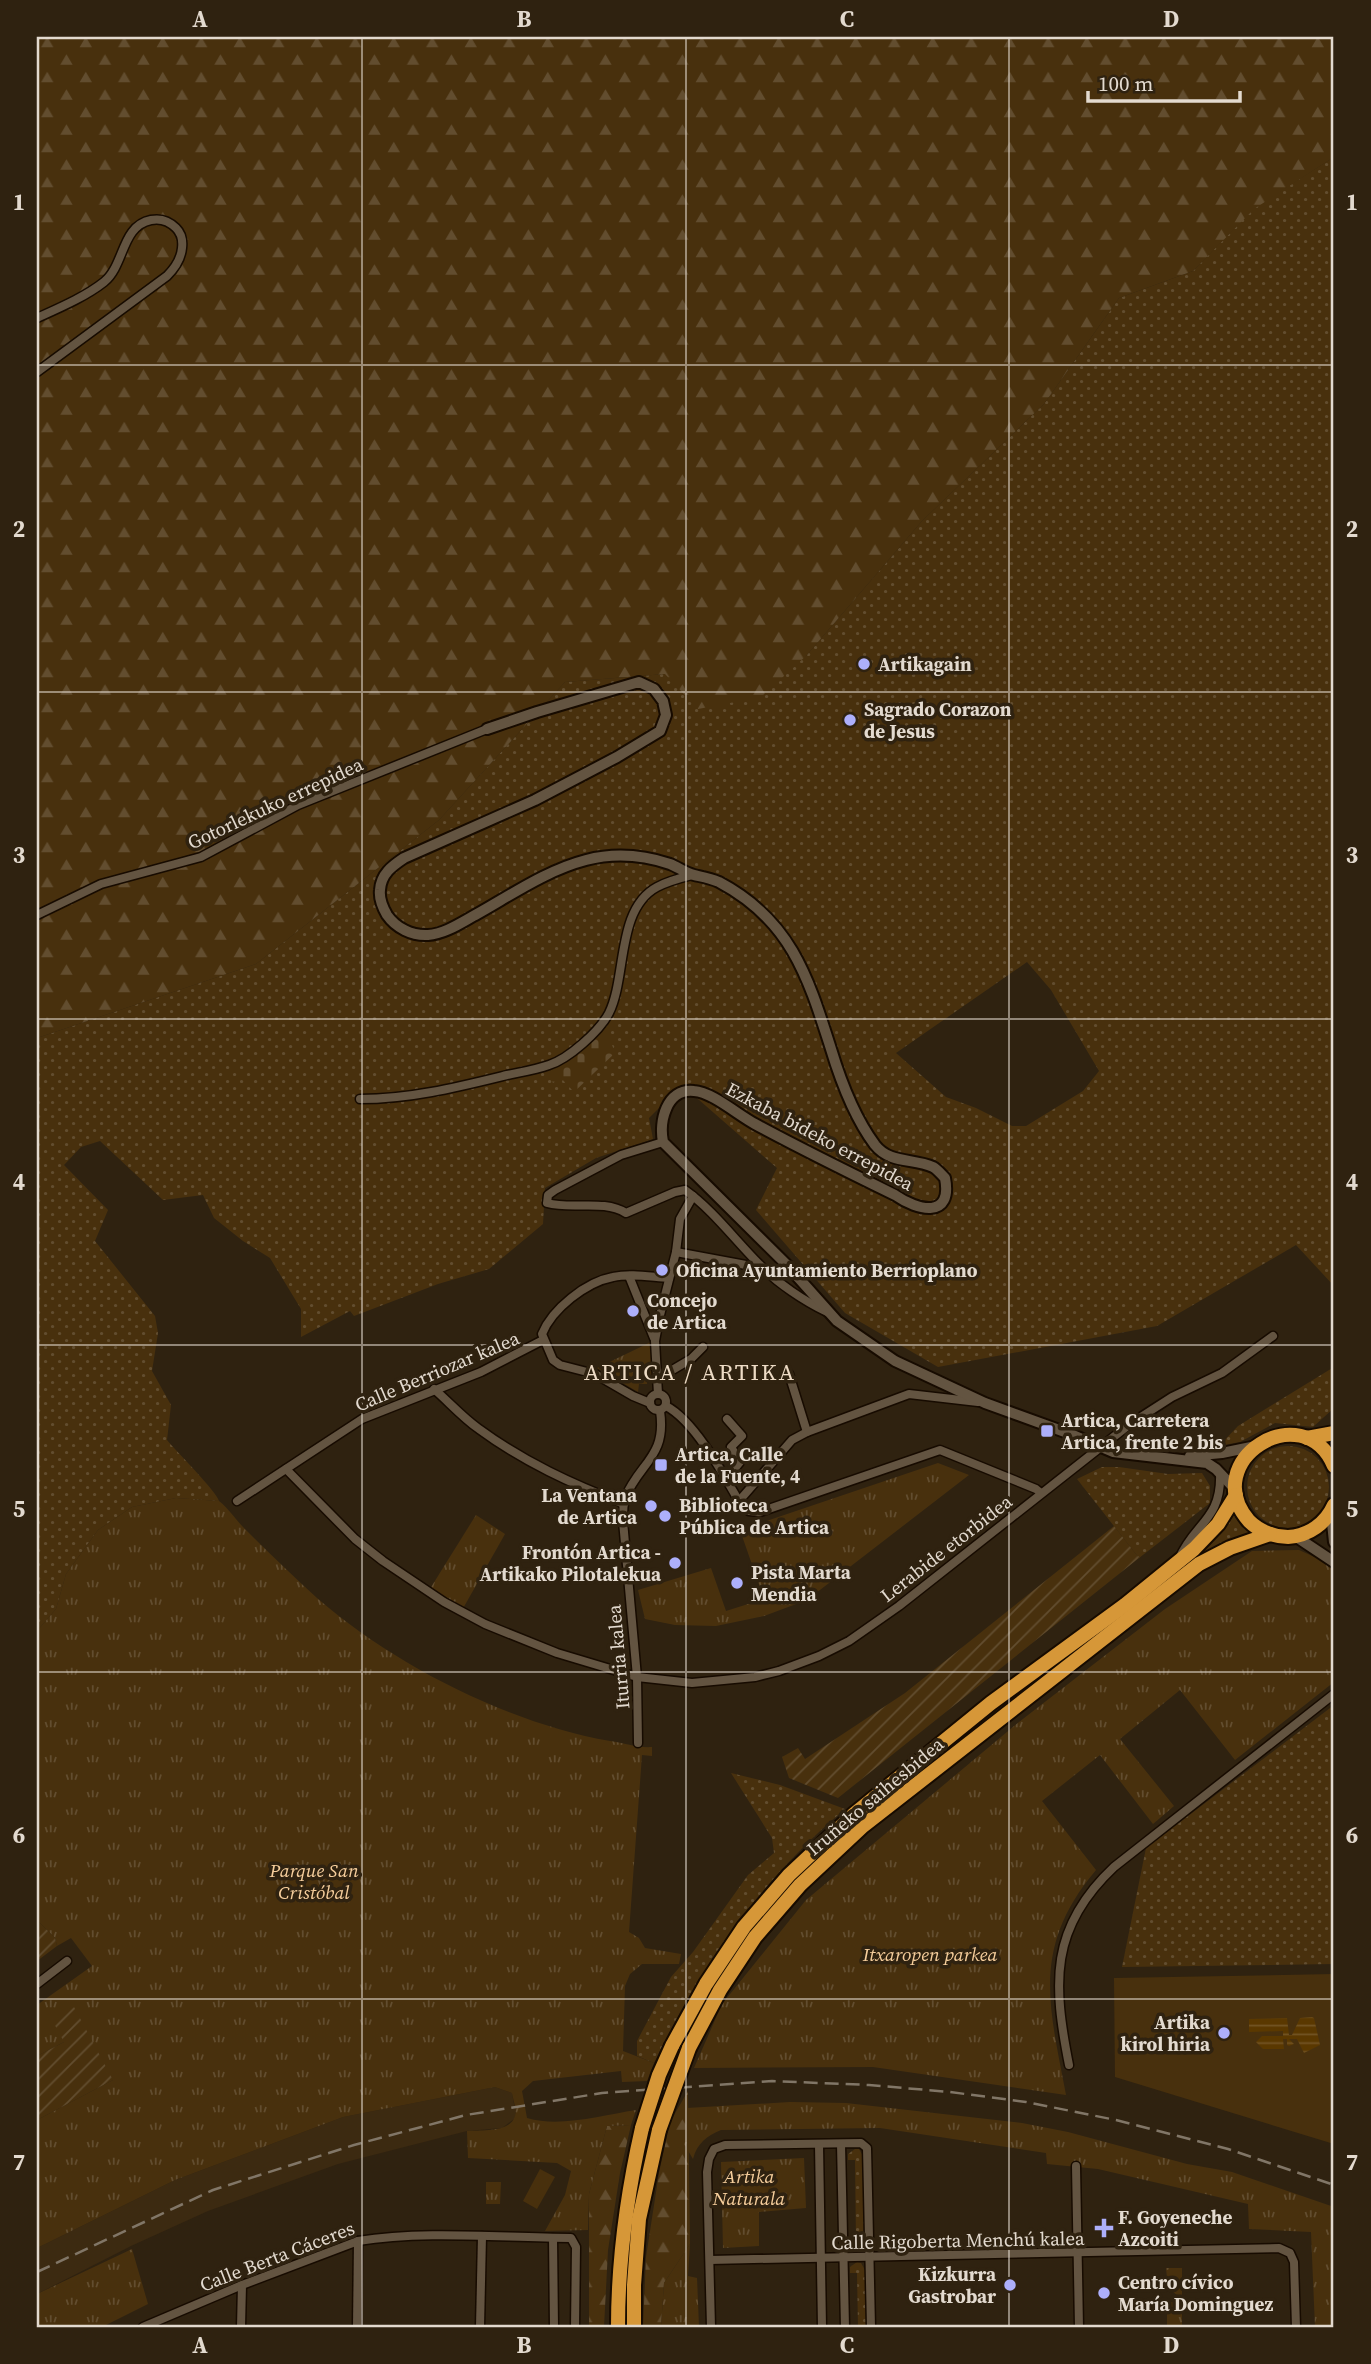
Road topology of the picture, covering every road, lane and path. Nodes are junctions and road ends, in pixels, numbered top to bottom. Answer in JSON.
{"nodes":[{"id":1,"x":37,"y":318,"type":"edge"},
{"id":2,"x":37,"y":372,"type":"edge"},
{"id":3,"x":487,"y":729,"type":"joint"},
{"id":4,"x":692,"y":875,"type":"junction"},
{"id":5,"x":37,"y":915,"type":"edge"},
{"id":6,"x":359,"y":1099,"type":"dead end"},
{"id":7,"x":663,"y":1142,"type":"junction"},
{"id":8,"x":693,"y":1196,"type":"junction"},
{"id":9,"x":676,"y":1252,"type":"junction"},
{"id":10,"x":762,"y":1268,"type":"junction"},
{"id":11,"x":629,"y":1276,"type":"junction"},
{"id":12,"x":669,"y":1278,"type":"junction"},
{"id":13,"x":830,"y":1314,"type":"junction"},
{"id":14,"x":1273,"y":1336,"type":"dead end"},
{"id":15,"x":543,"y":1340,"type":"junction"},
{"id":16,"x":655,"y":1341,"type":"junction"},
{"id":17,"x":703,"y":1347,"type":"dead end"},
{"id":18,"x":789,"y":1374,"type":"dead end"},
{"id":19,"x":657,"y":1379,"type":"junction"},
{"id":20,"x":434,"y":1389,"type":"junction"},
{"id":21,"x":658,"y":1394,"type":"junction"},
{"id":22,"x":650,"y":1403,"type":"junction"},
{"id":23,"x":985,"y":1403,"type":"junction"},
{"id":24,"x":663,"y":1409,"type":"junction"},
{"id":25,"x":727,"y":1419,"type":"dead end"},
{"id":26,"x":807,"y":1432,"type":"junction"},
{"id":27,"x":1334,"y":1433,"type":"edge"},
{"id":28,"x":1307,"y":1438,"type":"junction"},
{"id":29,"x":1256,"y":1446,"type":"junction"},
{"id":30,"x":1101,"y":1447,"type":"junction"},
{"id":31,"x":1157,"y":1458,"type":"junction"},
{"id":32,"x":1334,"y":1466,"type":"edge"},
{"id":33,"x":286,"y":1469,"type":"junction"},
{"id":34,"x":1220,"y":1474,"type":"junction"},
{"id":35,"x":726,"y":1479,"type":"junction"},
{"id":36,"x":1236,"y":1492,"type":"junction"},
{"id":37,"x":1041,"y":1493,"type":"junction"},
{"id":38,"x":237,"y":1500,"type":"dead end"},
{"id":39,"x":739,"y":1501,"type":"junction"},
{"id":40,"x":624,"y":1504,"type":"junction"},
{"id":41,"x":1332,"y":1509,"type":"edge"},
{"id":42,"x":1270,"y":1534,"type":"junction"},
{"id":43,"x":1295,"y":1536,"type":"junction"},
{"id":44,"x":1334,"y":1538,"type":"edge"},
{"id":45,"x":1177,"y":1562,"type":"junction"},
{"id":46,"x":1334,"y":1562,"type":"edge"},
{"id":47,"x":637,"y":1676,"type":"junction"},
{"id":48,"x":1334,"y":1694,"type":"edge"},
{"id":49,"x":638,"y":1743,"type":"dead end"},
{"id":50,"x":67,"y":1961,"type":"dead end"},
{"id":51,"x":37,"y":1984,"type":"edge"},
{"id":52,"x":1069,"y":2066,"type":"dead end"},
{"id":53,"x":841,"y":2144,"type":"junction"},
{"id":54,"x":819,"y":2145,"type":"junction"},
{"id":55,"x":1076,"y":2166,"type":"dead end"},
{"id":56,"x":482,"y":2236,"type":"junction"},
{"id":57,"x":553,"y":2238,"type":"junction"},
{"id":58,"x":358,"y":2241,"type":"junction"},
{"id":59,"x":1078,"y":2253,"type":"junction"},
{"id":60,"x":870,"y":2256,"type":"junction"},
{"id":61,"x":820,"y":2257,"type":"junction"},
{"id":62,"x":843,"y":2257,"type":"junction"},
{"id":63,"x":709,"y":2260,"type":"junction"},
{"id":64,"x":242,"y":2285,"type":"junction"},
{"id":65,"x":143,"y":2327,"type":"edge"},
{"id":66,"x":242,"y":2327,"type":"edge"},
{"id":67,"x":357,"y":2327,"type":"edge"},
{"id":68,"x":480,"y":2327,"type":"edge"},
{"id":69,"x":554,"y":2327,"type":"edge"},
{"id":70,"x":575,"y":2327,"type":"edge"},
{"id":71,"x":618,"y":2327,"type":"edge"},
{"id":72,"x":634,"y":2327,"type":"edge"},
{"id":73,"x":711,"y":2327,"type":"edge"},
{"id":74,"x":822,"y":2327,"type":"edge"},
{"id":75,"x":845,"y":2327,"type":"edge"},
{"id":76,"x":871,"y":2327,"type":"edge"},
{"id":77,"x":1079,"y":2327,"type":"edge"},
{"id":78,"x":1296,"y":2327,"type":"edge"}],
"edges":[{"from":1,"to":2,"type":"street"},
{"from":3,"to":4,"type":"street","name":"Ezkaba bideko errepidea"},
{"from":3,"to":5,"type":"street","name":"Gotorlekuko errepidea"},
{"from":4,"to":6,"type":"street"},
{"from":4,"to":7,"type":"street","name":"Ezkaba bideko errepidea"},
{"from":7,"to":8,"type":"street"},
{"from":7,"to":13,"type":"street"},
{"from":8,"to":9,"type":"street"},
{"from":8,"to":10,"type":"street"},
{"from":9,"to":10,"type":"street"},
{"from":9,"to":12,"type":"street"},
{"from":10,"to":13,"type":"street"},
{"from":11,"to":12,"type":"street"},
{"from":11,"to":15,"type":"street"},
{"from":11,"to":16,"type":"street"},
{"from":12,"to":16,"type":"street"},
{"from":13,"to":23,"type":"street"},
{"from":14,"to":30,"type":"street","name":"Lerabide etorbidea"},
{"from":15,"to":20,"type":"street","name":"Calle Berriozar kalea"},
{"from":15,"to":22,"type":"street"},
{"from":16,"to":19,"type":"street"},
{"from":17,"to":19,"type":"street"},
{"from":18,"to":26,"type":"street"},
{"from":19,"to":21,"type":"street"},
{"from":20,"to":33,"type":"street","name":"Calle Berriozar kalea"},
{"from":20,"to":40,"type":"street"},
{"from":21,"to":22,"type":"street"},
{"from":21,"to":24,"type":"street"},
{"from":22,"to":24,"type":"street"},
{"from":23,"to":26,"type":"street"},
{"from":23,"to":30,"type":"street"},
{"from":24,"to":35,"type":"street"},
{"from":24,"to":40,"type":"street","name":"Iturria kalea"},
{"from":25,"to":35,"type":"street"},
{"from":26,"to":39,"type":"street"},
{"from":27,"to":28,"type":"highway"},
{"from":28,"to":29,"type":"highway"},
{"from":28,"to":32,"type":"highway"},
{"from":29,"to":31,"type":"street"},
{"from":29,"to":36,"type":"highway","name":"Iruñeko saihesbidea"},
{"from":30,"to":31,"type":"street"},
{"from":30,"to":37,"type":"street","name":"Lerabide etorbidea"},
{"from":31,"to":34,"type":"street"},
{"from":33,"to":38,"type":"street","name":"Calle Berriozar kalea"},
{"from":33,"to":47,"type":"street","name":"Lerabide etorbidea"},
{"from":34,"to":36,"type":"street"},
{"from":34,"to":45,"type":"street","name":"Iruñeko saihesbidea"},
{"from":35,"to":39,"type":"street"},
{"from":36,"to":42,"type":"highway"},
{"from":36,"to":45,"type":"highway","name":"Iruñeko saihesbidea"},
{"from":37,"to":39,"type":"street"},
{"from":37,"to":47,"type":"street","name":"Lerabide etorbidea"},
{"from":40,"to":47,"type":"street","name":"Iturria kalea"},
{"from":41,"to":43,"type":"highway"},
{"from":41,"to":44,"type":"street"},
{"from":42,"to":43,"type":"highway"},
{"from":42,"to":72,"type":"highway","name":"Iruñeko saihesbidea","bridge":true},
{"from":43,"to":46,"type":"street"},
{"from":45,"to":71,"type":"highway","name":"Iruñeko saihesbidea","bridge":true},
{"from":47,"to":49,"type":"street","name":"Iturria kalea"},
{"from":48,"to":52,"type":"street"},
{"from":50,"to":51,"type":"street"},
{"from":53,"to":54,"type":"street"},
{"from":53,"to":60,"type":"street"},
{"from":53,"to":62,"type":"street"},
{"from":54,"to":61,"type":"street"},
{"from":54,"to":63,"type":"street"},
{"from":55,"to":59,"type":"street"},
{"from":56,"to":57,"type":"street","name":"Calle Berta Cáceres"},
{"from":56,"to":58,"type":"street","name":"Calle Berta Cáceres"},
{"from":56,"to":68,"type":"street"},
{"from":57,"to":69,"type":"street"},
{"from":57,"to":70,"type":"street"},
{"from":58,"to":64,"type":"street","name":"Calle Berta Cáceres"},
{"from":58,"to":67,"type":"street"},
{"from":59,"to":60,"type":"street","name":"Calle Rigoberta Menchú kalea"},
{"from":59,"to":77,"type":"street"},
{"from":59,"to":78,"type":"street","name":"Calle Rigoberta Menchú kalea"},
{"from":60,"to":62,"type":"street","name":"Calle Rigoberta Menchú kalea"},
{"from":60,"to":76,"type":"street"},
{"from":61,"to":62,"type":"street","name":"Calle Rigoberta Menchú kalea"},
{"from":61,"to":63,"type":"street","name":"Calle Rigoberta Menchú kalea"},
{"from":61,"to":74,"type":"street"},
{"from":62,"to":75,"type":"street"},
{"from":63,"to":73,"type":"street"},
{"from":64,"to":65,"type":"street","name":"Calle Berta Cáceres"},
{"from":64,"to":66,"type":"street"}]}
